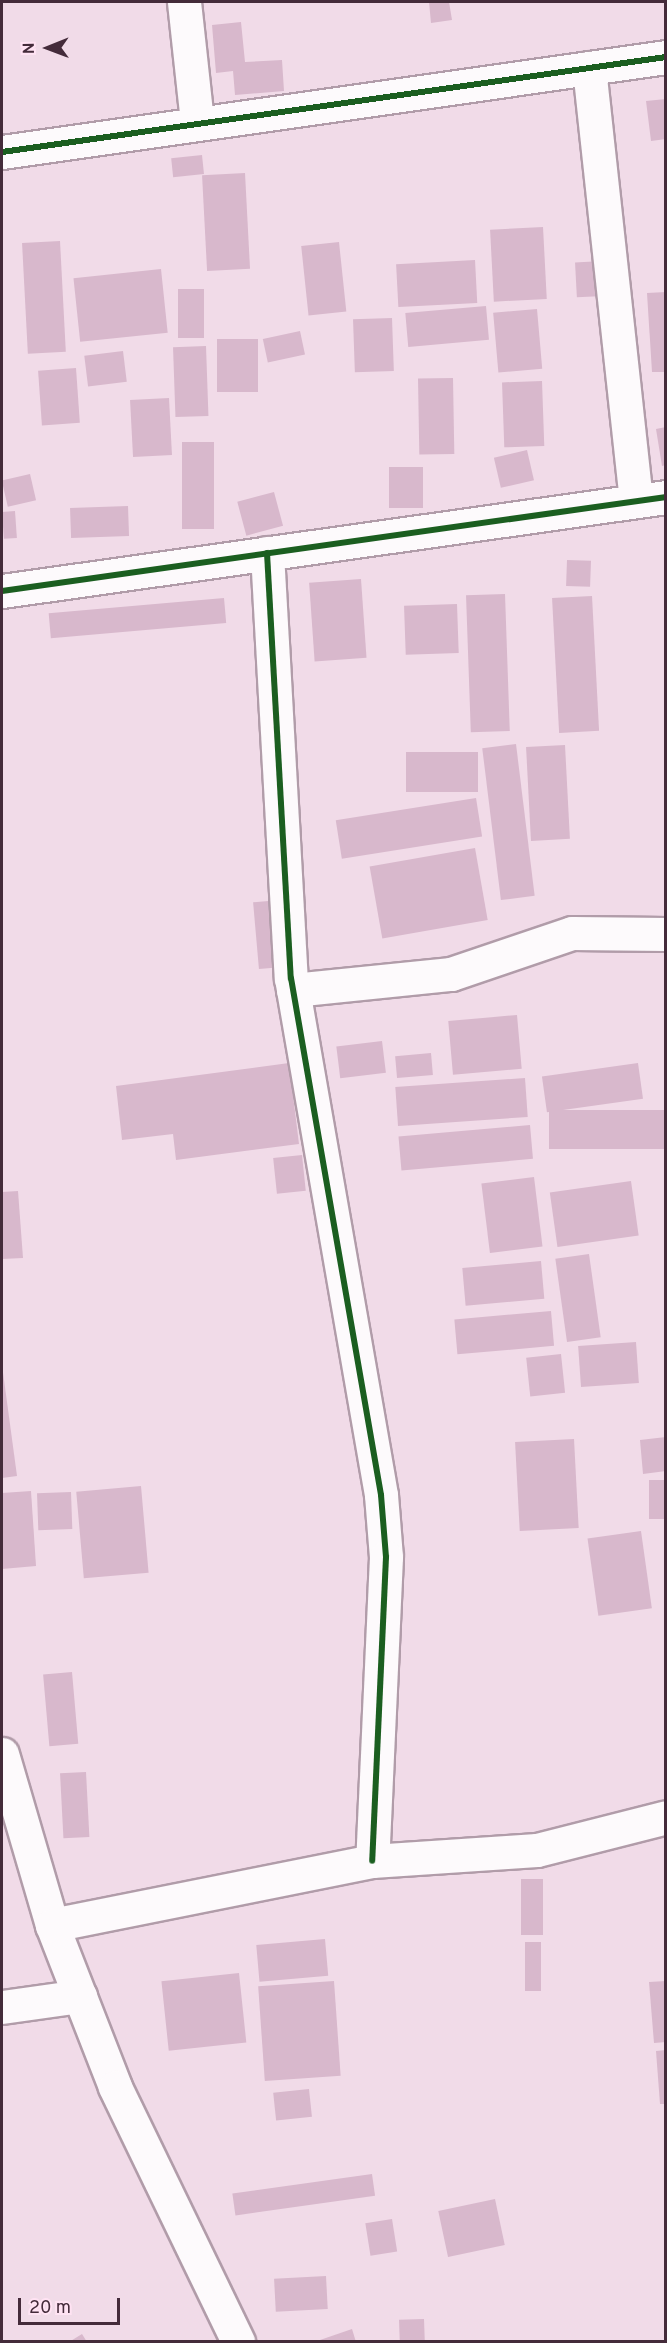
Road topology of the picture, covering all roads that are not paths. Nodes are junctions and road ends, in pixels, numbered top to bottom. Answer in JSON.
{"nodes":[{"id":1,"x":184,"y":2,"type":"edge"},
{"id":2,"x":666,"y":57,"type":"edge"},
{"id":3,"x":589,"y":68,"type":"junction"},
{"id":4,"x":197,"y":122,"type":"junction"},
{"id":5,"x":2,"y":152,"type":"edge"},
{"id":6,"x":651,"y":499,"type":"edge"},
{"id":7,"x":267,"y":553,"type":"junction"},
{"id":8,"x":2,"y":591,"type":"edge"},
{"id":9,"x":666,"y":934,"type":"edge"},
{"id":10,"x":293,"y":990,"type":"junction"},
{"id":11,"x":2,"y":1754,"type":"edge"},
{"id":12,"x":666,"y":1817,"type":"edge"},
{"id":13,"x":372,"y":1861,"type":"junction"},
{"id":14,"x":52,"y":1925,"type":"junction"},
{"id":15,"x":80,"y":1996,"type":"junction"},
{"id":16,"x":2,"y":2007,"type":"edge"},
{"id":17,"x":238,"y":2342,"type":"edge"}],
"edges":[{"from":1,"to":4,"type":"street"},
{"from":2,"to":3,"type":"street"},
{"from":3,"to":4,"type":"street"},
{"from":3,"to":6,"type":"street"},
{"from":4,"to":5,"type":"street"},
{"from":6,"to":7,"type":"street"},
{"from":7,"to":8,"type":"street"},
{"from":7,"to":10,"type":"street"},
{"from":9,"to":10,"type":"street"},
{"from":10,"to":13,"type":"street"},
{"from":11,"to":14,"type":"street"},
{"from":12,"to":13,"type":"street"},
{"from":13,"to":14,"type":"street"},
{"from":14,"to":15,"type":"street"},
{"from":15,"to":16,"type":"street"},
{"from":15,"to":17,"type":"street"}]}
